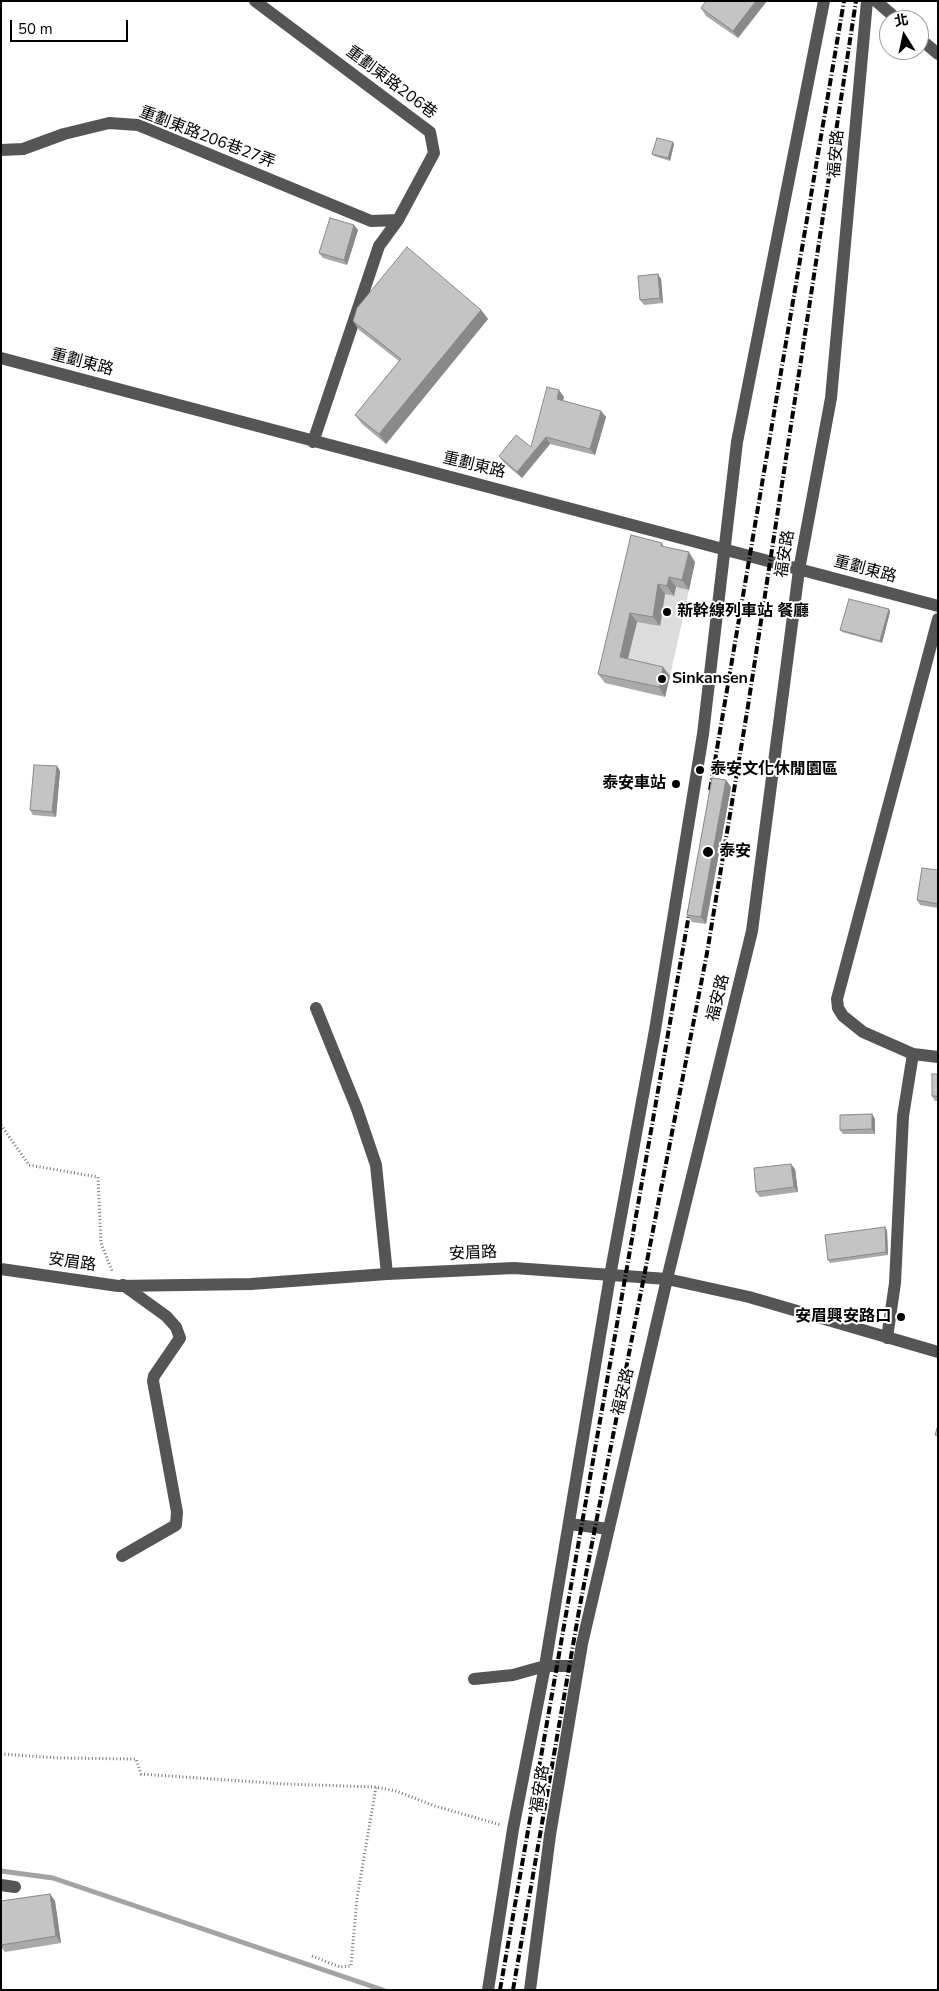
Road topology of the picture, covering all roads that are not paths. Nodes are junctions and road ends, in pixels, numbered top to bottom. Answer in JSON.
{"nodes":[{"id":1,"x":255,"y":1,"type":"edge"},
{"id":2,"x":824,"y":1,"type":"edge"},
{"id":3,"x":867,"y":1,"type":"edge"},
{"id":4,"x":876,"y":1,"type":"edge"},
{"id":5,"x":886,"y":10,"type":"edge"},
{"id":6,"x":1,"y":150,"type":"edge"},
{"id":7,"x":398,"y":220,"type":"junction"},
{"id":8,"x":1,"y":358,"type":"edge"},
{"id":9,"x":313,"y":442,"type":"junction"},
{"id":10,"x":723,"y":550,"type":"junction"},
{"id":11,"x":799,"y":570,"type":"junction"},
{"id":12,"x":938,"y":606,"type":"edge"},
{"id":13,"x":938,"y":619,"type":"edge"},
{"id":14,"x":316,"y":1008,"type":"dead end"},
{"id":15,"x":913,"y":1054,"type":"junction"},
{"id":16,"x":938,"y":1057,"type":"edge"},
{"id":17,"x":1,"y":1269,"type":"edge"},
{"id":18,"x":387,"y":1274,"type":"junction"},
{"id":19,"x":610,"y":1276,"type":"junction"},
{"id":20,"x":667,"y":1280,"type":"junction"},
{"id":21,"x":120,"y":1286,"type":"junction"},
{"id":22,"x":886,"y":1338,"type":"junction"},
{"id":23,"x":938,"y":1352,"type":"edge"},
{"id":24,"x":569,"y":1524,"type":"junction"},
{"id":25,"x":609,"y":1529,"type":"junction"},
{"id":26,"x":122,"y":1556,"type":"dead end"},
{"id":27,"x":545,"y":1666,"type":"junction"},
{"id":28,"x":578,"y":1666,"type":"junction"},
{"id":29,"x":474,"y":1679,"type":"dead end"},
{"id":30,"x":1,"y":1885,"type":"edge"},
{"id":31,"x":16,"y":1887,"type":"dead end"},
{"id":32,"x":488,"y":1990,"type":"edge"},
{"id":33,"x":530,"y":1990,"type":"edge"}],
"edges":[{"from":1,"to":7,"type":"street","name":"重劃東路206巷"},
{"from":2,"to":10,"type":"street","name":"福安路"},
{"from":3,"to":11,"type":"street","name":"福安路"},
{"from":4,"to":5,"type":"street"},
{"from":6,"to":7,"type":"street","name":"重劃東路206巷27弄"},
{"from":7,"to":9,"type":"street","name":"重劃東路206巷"},
{"from":8,"to":9,"type":"street","name":"重劃東路"},
{"from":9,"to":10,"type":"street","name":"重劃東路"},
{"from":10,"to":11,"type":"street","name":"重劃東路"},
{"from":10,"to":19,"type":"street","name":"福安路"},
{"from":11,"to":12,"type":"street","name":"重劃東路"},
{"from":11,"to":20,"type":"street","name":"福安路"},
{"from":13,"to":15,"type":"street"},
{"from":14,"to":18,"type":"street"},
{"from":15,"to":16,"type":"street"},
{"from":15,"to":22,"type":"street"},
{"from":17,"to":21,"type":"street","name":"安眉路"},
{"from":18,"to":19,"type":"street","name":"安眉路"},
{"from":18,"to":21,"type":"street","name":"安眉路"},
{"from":19,"to":20,"type":"street","name":"安眉路"},
{"from":19,"to":24,"type":"street","name":"福安路"},
{"from":20,"to":22,"type":"street","name":"安眉路"},
{"from":20,"to":25,"type":"street","name":"福安路"},
{"from":21,"to":26,"type":"street"},
{"from":22,"to":23,"type":"street","name":"安眉路"},
{"from":24,"to":25,"type":"street"},
{"from":24,"to":27,"type":"street","name":"福安路"},
{"from":25,"to":28,"type":"street","name":"福安路"},
{"from":27,"to":28,"type":"street"},
{"from":27,"to":29,"type":"street"},
{"from":27,"to":32,"type":"street","name":"福安路"},
{"from":28,"to":33,"type":"street","name":"福安路"},
{"from":30,"to":31,"type":"street"}]}
